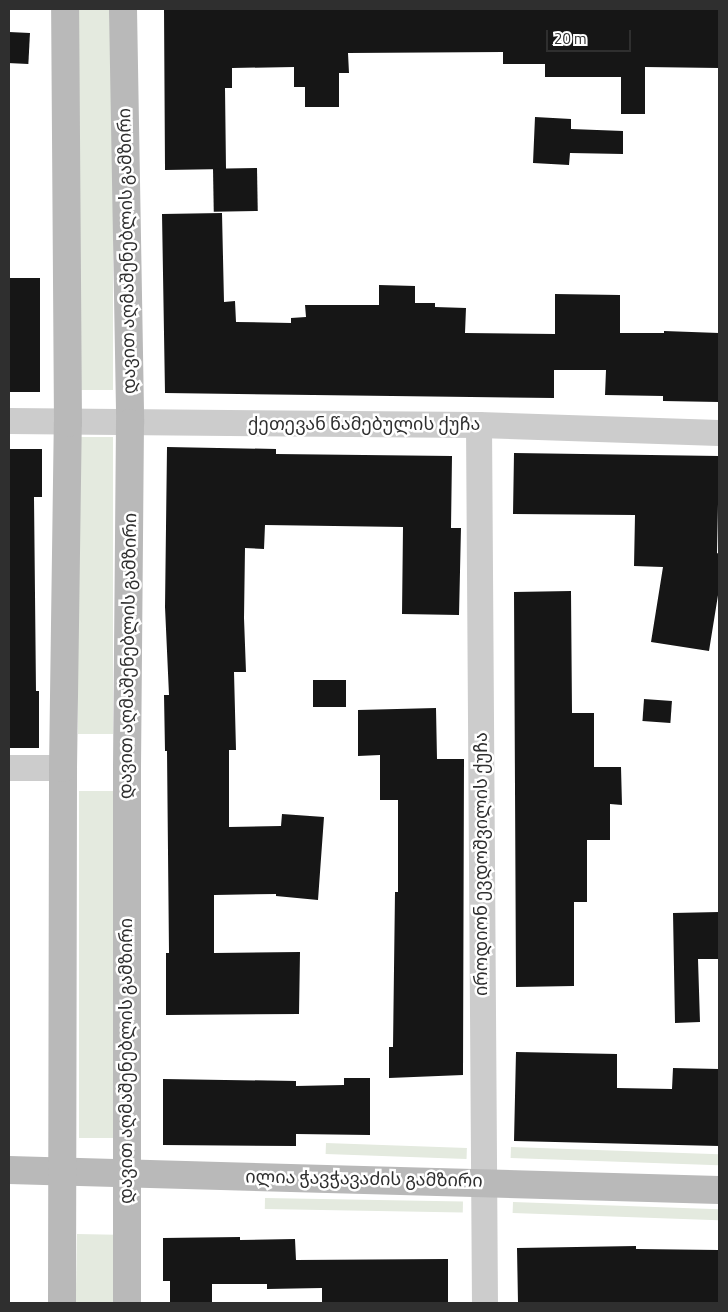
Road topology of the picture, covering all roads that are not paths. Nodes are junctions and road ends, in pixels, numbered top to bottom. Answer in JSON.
{"nodes":[{"id":1,"x":65,"y":9,"type":"edge"},
{"id":2,"x":123,"y":9,"type":"edge"},
{"id":3,"x":9,"y":422,"type":"edge"},
{"id":4,"x":68,"y":423,"type":"junction"},
{"id":5,"x":130,"y":423,"type":"junction"},
{"id":6,"x":479,"y":425,"type":"junction"},
{"id":7,"x":719,"y":433,"type":"edge"},
{"id":8,"x":9,"y":768,"type":"edge"},
{"id":9,"x":63,"y":768,"type":"junction"},
{"id":10,"x":9,"y":1170,"type":"edge"},
{"id":11,"x":63,"y":1172,"type":"junction"},
{"id":12,"x":126,"y":1174,"type":"junction"},
{"id":13,"x":483,"y":1182,"type":"junction"},
{"id":14,"x":719,"y":1190,"type":"edge"},
{"id":15,"x":62,"y":1303,"type":"edge"},
{"id":16,"x":127,"y":1303,"type":"edge"},
{"id":17,"x":485,"y":1303,"type":"edge"}],
"edges":[{"from":1,"to":4,"type":"street"},
{"from":2,"to":5,"type":"street","name":"დავით აღმაშენებლის გამზირი"},
{"from":3,"to":4,"type":"street","name":"ქეთევან წამებულის ქუჩა"},
{"from":4,"to":5,"type":"street","name":"ქეთევან წამებულის ქუჩა"},
{"from":4,"to":9,"type":"street"},
{"from":5,"to":6,"type":"street","name":"ქეთევან წამებულის ქუჩა"},
{"from":5,"to":12,"type":"street","name":"დავით აღმაშენებლის გამზირი"},
{"from":6,"to":7,"type":"street","name":"ქეთევან წამებულის ქუჩა"},
{"from":6,"to":13,"type":"street","name":"იროდიონ ევდოშვილის ქუჩა"},
{"from":8,"to":9,"type":"street"},
{"from":9,"to":11,"type":"street"},
{"from":10,"to":11,"type":"street","name":"ილია ჭავჭავაძის გამზირი"},
{"from":11,"to":12,"type":"street","name":"ილია ჭავჭავაძის გამზირი"},
{"from":11,"to":15,"type":"street"},
{"from":12,"to":13,"type":"street","name":"ილია ჭავჭავაძის გამზირი"},
{"from":12,"to":16,"type":"street","name":"დავით აღმაშენებლის გამზირი"},
{"from":13,"to":14,"type":"street","name":"ილია ჭავჭავაძის გამზირი"},
{"from":13,"to":17,"type":"street","name":"იროდიონ ევდოშვილის ქუჩა"}]}
